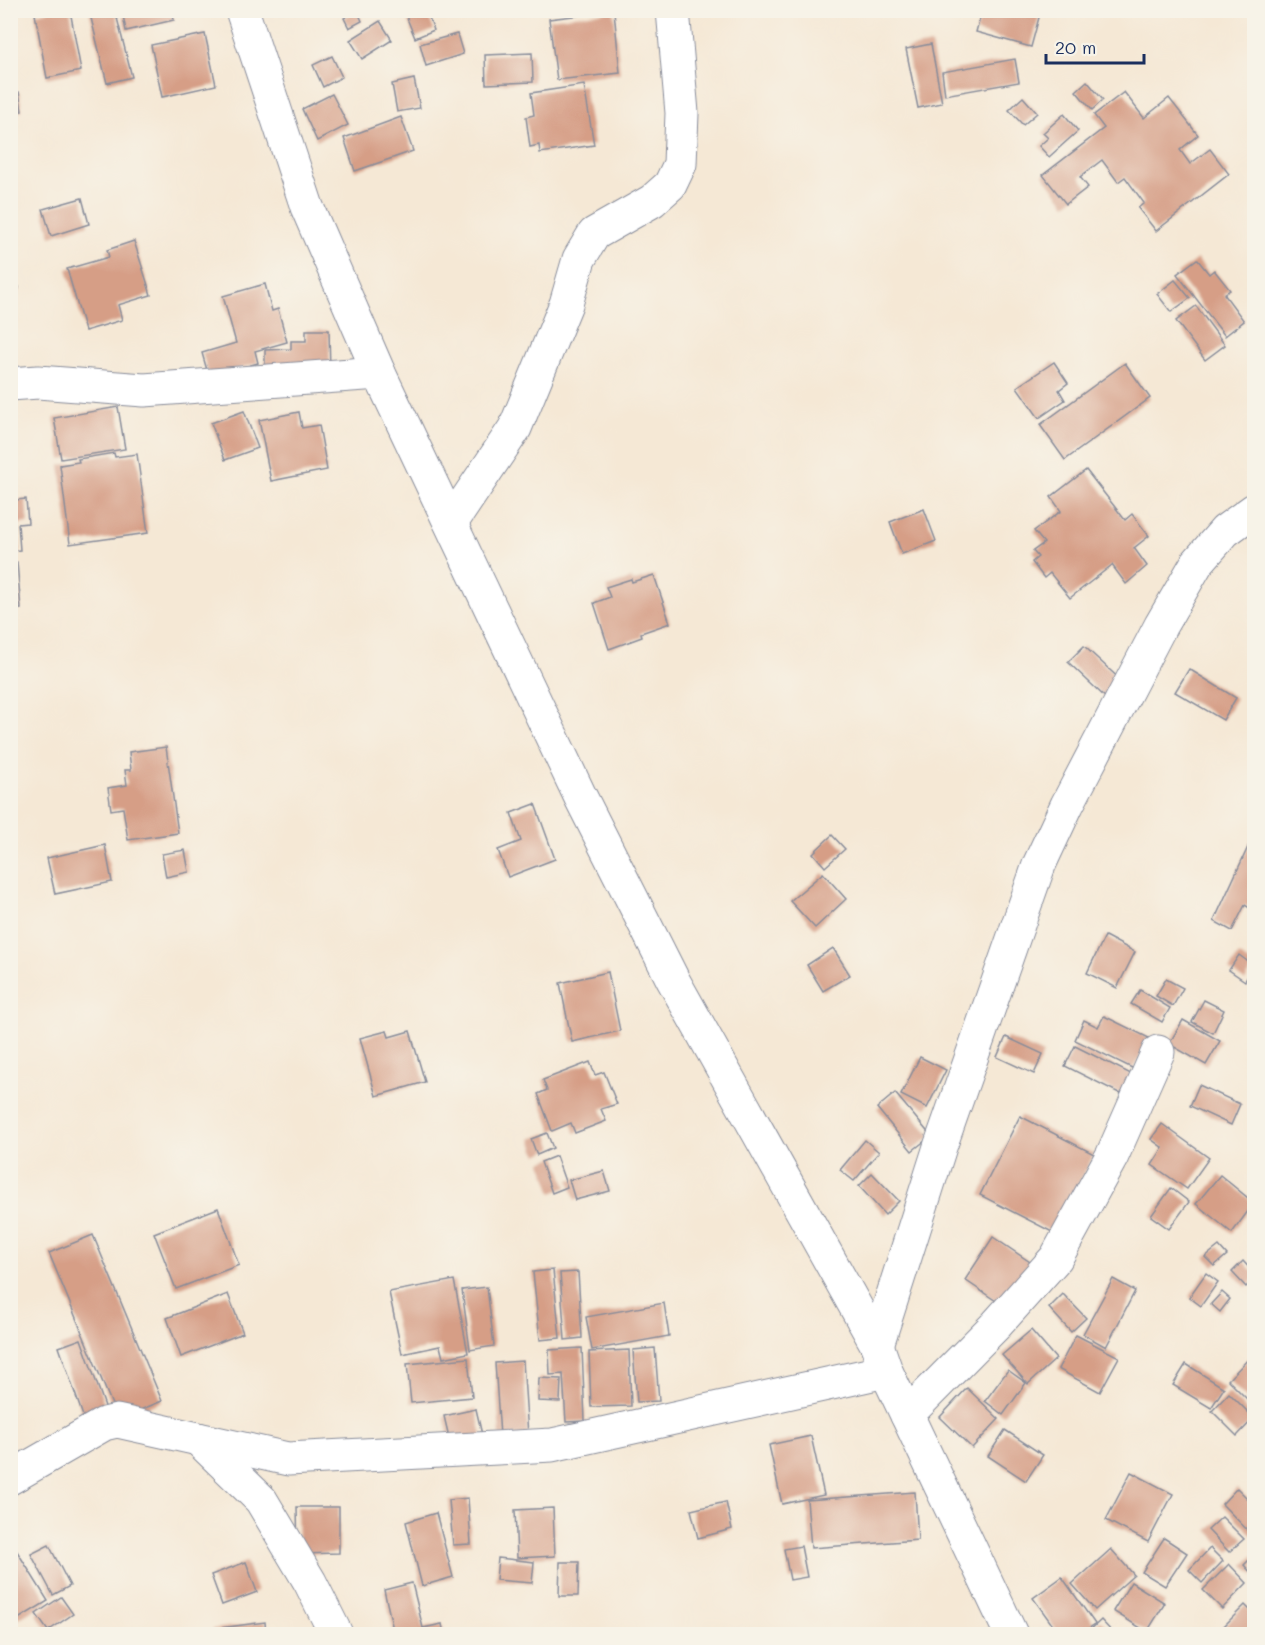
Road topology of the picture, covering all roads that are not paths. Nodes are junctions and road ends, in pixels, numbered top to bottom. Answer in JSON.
{"nodes":[{"id":1,"x":242,"y":10,"type":"edge"},
{"id":2,"x":673,"y":10,"type":"edge"},
{"id":3,"x":379,"y":373,"type":"junction"},
{"id":4,"x":10,"y":384,"type":"edge"},
{"id":5,"x":1254,"y":510,"type":"edge"},
{"id":6,"x":451,"y":523,"type":"junction"},
{"id":7,"x":1158,"y":1052,"type":"dead end"},
{"id":8,"x":882,"y":1358,"type":"junction"},
{"id":9,"x":907,"y":1415,"type":"junction"},
{"id":10,"x":198,"y":1439,"type":"junction"},
{"id":11,"x":10,"y":1478,"type":"edge"},
{"id":12,"x":336,"y":1635,"type":"edge"},
{"id":13,"x":1011,"y":1635,"type":"edge"}],
"edges":[{"from":1,"to":3,"type":"street"},
{"from":2,"to":6,"type":"street"},
{"from":3,"to":4,"type":"street"},
{"from":3,"to":6,"type":"street"},
{"from":5,"to":8,"type":"street"},
{"from":6,"to":8,"type":"street"},
{"from":7,"to":9,"type":"street"},
{"from":8,"to":9,"type":"street"},
{"from":8,"to":10,"type":"street"},
{"from":9,"to":13,"type":"street"},
{"from":10,"to":11,"type":"street"},
{"from":10,"to":12,"type":"street"}]}
